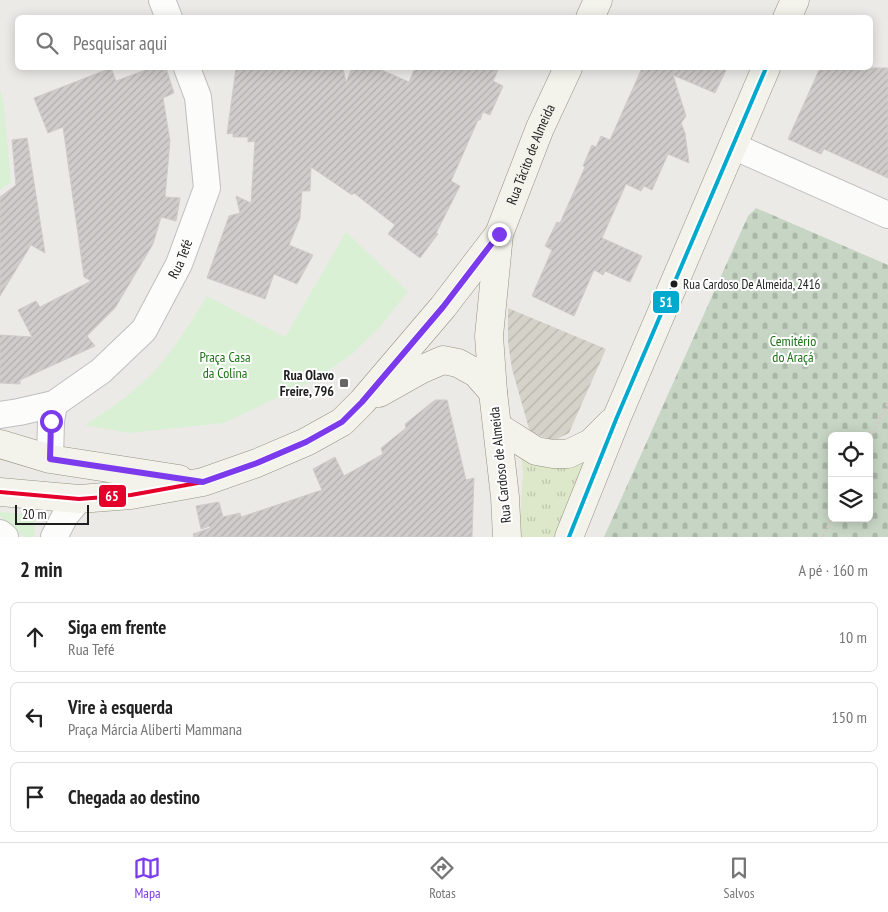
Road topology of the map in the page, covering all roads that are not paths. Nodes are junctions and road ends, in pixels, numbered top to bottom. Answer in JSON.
{"nodes":[{"id":1,"x":162,"y":0,"type":"edge"},
{"id":2,"x":598,"y":0,"type":"edge"},
{"id":3,"x":794,"y":0,"type":"edge"},
{"id":4,"x":168,"y":15,"type":"edge"},
{"id":5,"x":591,"y":15,"type":"edge"},
{"id":6,"x":788,"y":15,"type":"edge"},
{"id":7,"x":188,"y":70,"type":"edge"},
{"id":8,"x":567,"y":70,"type":"edge"},
{"id":9,"x":765,"y":70,"type":"edge"},
{"id":10,"x":733,"y":146,"type":"junction"},
{"id":11,"x":888,"y":215,"type":"edge"},
{"id":12,"x":499,"y":234,"type":"junction"},
{"id":13,"x":493,"y":392,"type":"junction"},
{"id":14,"x":362,"y":402,"type":"junction"},
{"id":15,"x":54,"y":404,"type":"junction"},
{"id":16,"x":0,"y":415,"type":"edge"},
{"id":17,"x":617,"y":417,"type":"junction"},
{"id":18,"x":498,"y":427,"type":"junction"},
{"id":19,"x":0,"y":444,"type":"edge"},
{"id":20,"x":50,"y":459,"type":"junction"},
{"id":21,"x":203,"y":482,"type":"junction"},
{"id":22,"x":0,"y":492,"type":"edge"},
{"id":23,"x":79,"y":499,"type":"junction"},
{"id":24,"x":0,"y":532,"type":"edge"},
{"id":25,"x":5,"y":537,"type":"edge"},
{"id":26,"x":54,"y":537,"type":"edge"},
{"id":27,"x":507,"y":537,"type":"edge"},
{"id":28,"x":569,"y":537,"type":"edge"}],
"edges":[{"from":1,"to":4,"type":"street"},
{"from":2,"to":5,"type":"main road"},
{"from":3,"to":6,"type":"main road"},
{"from":7,"to":15,"type":"street","name":"Rua Tefé"},
{"from":8,"to":12,"type":"main road","name":"Rua Tácito de Almeida"},
{"from":9,"to":10,"type":"main road"},
{"from":10,"to":11,"type":"street"},
{"from":10,"to":17,"type":"main road"},
{"from":12,"to":13,"type":"main road","name":"Rua Tácito de Almeida"},
{"from":12,"to":14,"type":"main road"},
{"from":13,"to":14,"type":"main road"},
{"from":13,"to":18,"type":"main road","name":"Rua Cardoso de Almeida"},
{"from":14,"to":21,"type":"main road"},
{"from":15,"to":16,"type":"street","name":"Rua Tefé"},
{"from":15,"to":20,"type":"street"},
{"from":17,"to":18,"type":"main road"},
{"from":17,"to":28,"type":"main road"},
{"from":18,"to":27,"type":"main road","name":"Rua Cardoso de Almeida"},
{"from":19,"to":20,"type":"main road"},
{"from":20,"to":21,"type":"main road"},
{"from":21,"to":23,"type":"main road"},
{"from":22,"to":23,"type":"main road"},
{"from":23,"to":26,"type":"street"},
{"from":24,"to":25,"type":"street"}]}
